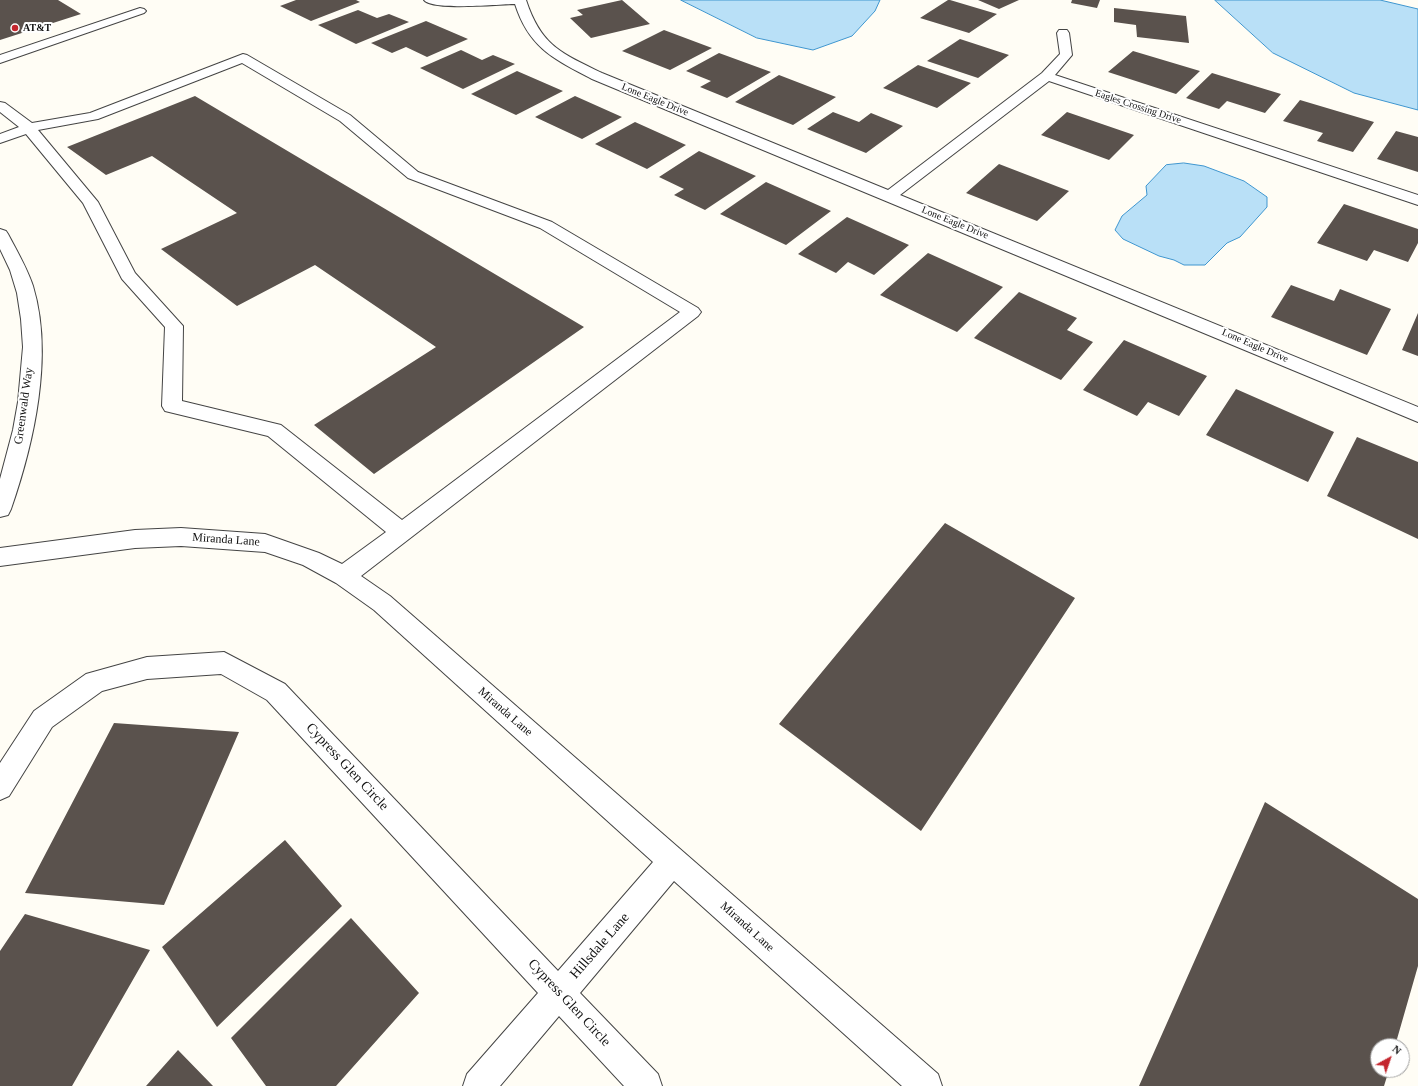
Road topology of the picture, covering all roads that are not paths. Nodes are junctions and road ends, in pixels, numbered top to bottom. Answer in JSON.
{"nodes":[{"id":1,"x":430,"y":0,"type":"edge"},
{"id":2,"x":520,"y":0,"type":"edge"},
{"id":3,"x":140,"y":12,"type":"dead end"},
{"id":4,"x":1063,"y":33,"type":"dead end"},
{"id":5,"x":0,"y":59,"type":"edge"},
{"id":6,"x":1047,"y":76,"type":"junction"},
{"id":7,"x":0,"y":106,"type":"edge"},
{"id":8,"x":29,"y":128,"type":"junction"},
{"id":9,"x":0,"y":139,"type":"edge"},
{"id":10,"x":889,"y":196,"type":"junction"},
{"id":11,"x":1418,"y":200,"type":"edge"},
{"id":12,"x":0,"y":234,"type":"edge"},
{"id":13,"x":1418,"y":415,"type":"edge"},
{"id":14,"x":0,"y":509,"type":"edge"},
{"id":15,"x":402,"y":532,"type":"junction"},
{"id":16,"x":0,"y":557,"type":"edge"},
{"id":17,"x":344,"y":576,"type":"junction"},
{"id":18,"x":0,"y":787,"type":"edge"},
{"id":19,"x":673,"y":861,"type":"junction"},
{"id":20,"x":560,"y":993,"type":"junction"},
{"id":21,"x":479,"y":1086,"type":"edge"},
{"id":22,"x":646,"y":1086,"type":"edge"},
{"id":23,"x":926,"y":1086,"type":"edge"}],
"edges":[{"from":1,"to":2,"type":"street"},
{"from":2,"to":10,"type":"street","name":"Lone Eagle Drive"},
{"from":3,"to":5,"type":"street"},
{"from":4,"to":6,"type":"street"},
{"from":6,"to":10,"type":"street"},
{"from":6,"to":11,"type":"street","name":"Eagles Crossing Drive"},
{"from":7,"to":8,"type":"street"},
{"from":8,"to":9,"type":"street"},
{"from":8,"to":15,"type":"street"},
{"from":8,"to":15,"type":"street"},
{"from":10,"to":13,"type":"street","name":"Lone Eagle Drive"},
{"from":12,"to":14,"type":"street","name":"Greenwald Way"},
{"from":15,"to":17,"type":"street"},
{"from":16,"to":17,"type":"street","name":"Miranda Lane"},
{"from":17,"to":19,"type":"street","name":"Miranda Lane"},
{"from":18,"to":20,"type":"street","name":"Cypress Glen Circle"},
{"from":19,"to":20,"type":"street","name":"Hillsdale Lane"},
{"from":19,"to":23,"type":"street","name":"Miranda Lane"},
{"from":20,"to":21,"type":"street","name":"Hillsdale Lane"},
{"from":20,"to":22,"type":"street","name":"Cypress Glen Circle"}]}
